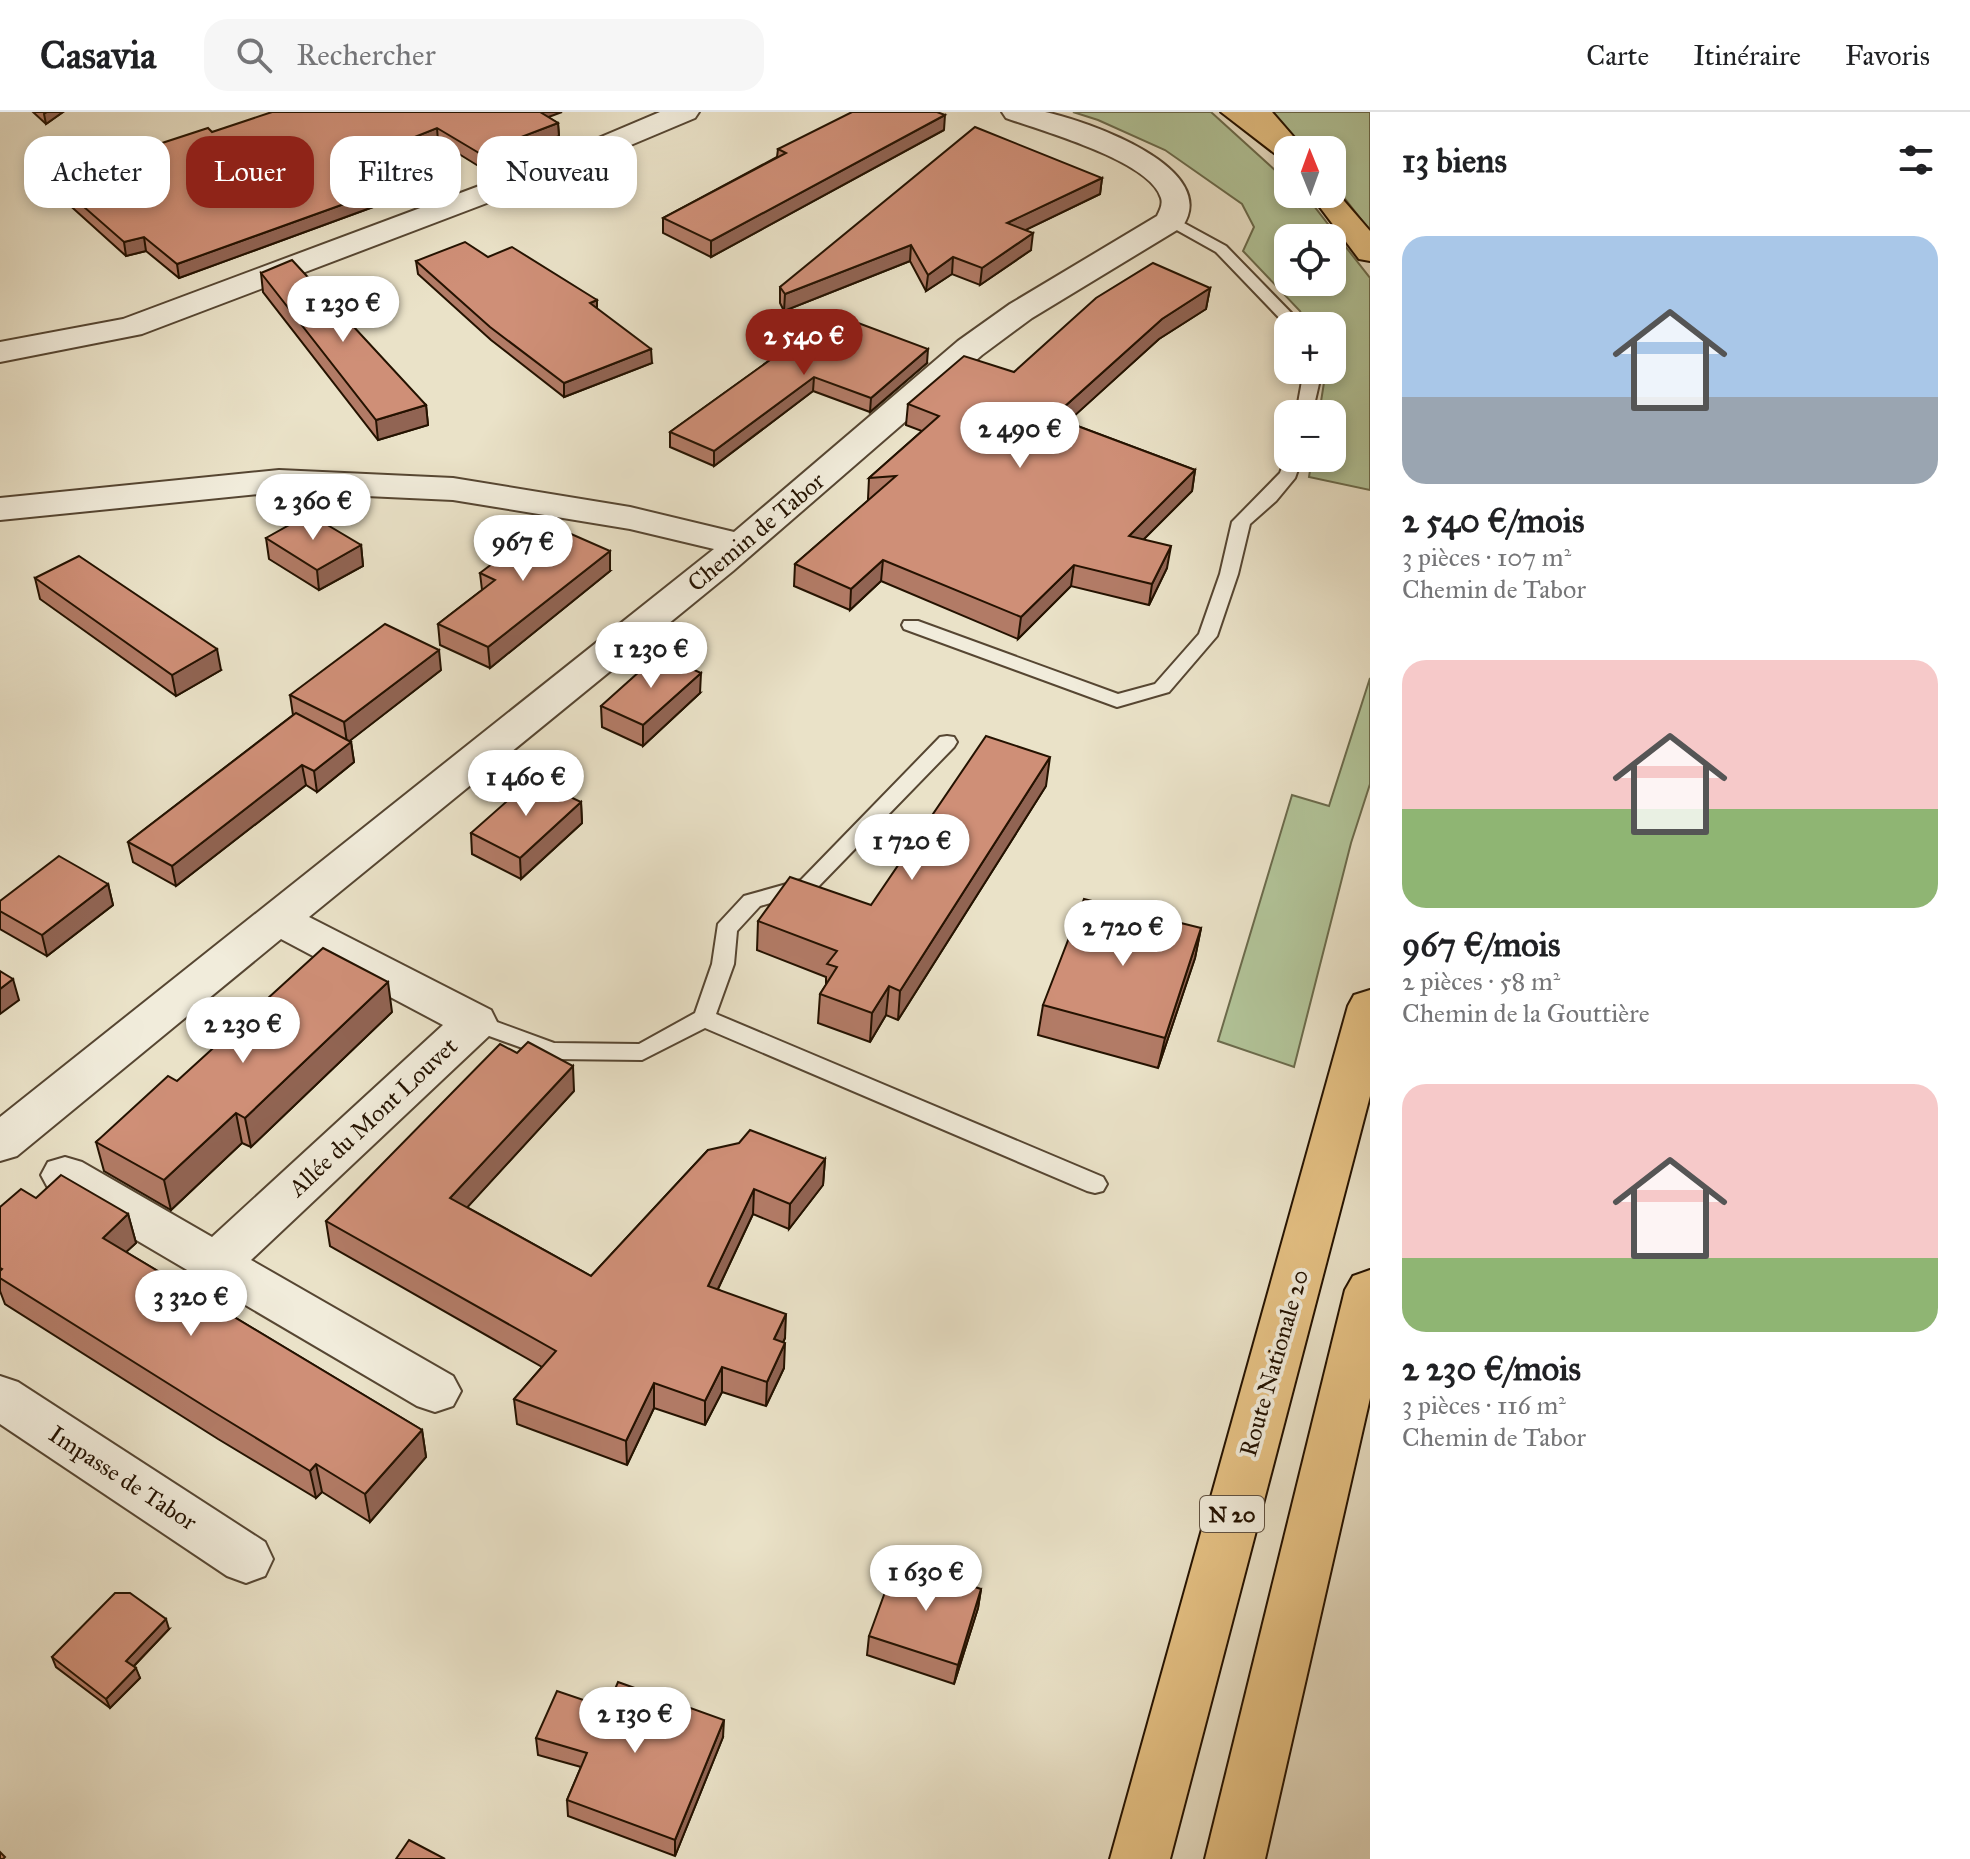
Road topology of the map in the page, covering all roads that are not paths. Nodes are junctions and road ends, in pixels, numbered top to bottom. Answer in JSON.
{"nodes":[{"id":1,"x":685,"y":112,"type":"edge"},
{"id":2,"x":1016,"y":112,"type":"edge"},
{"id":3,"x":1235,"y":112,"type":"edge"},
{"id":4,"x":1257,"y":112,"type":"edge"},
{"id":5,"x":1277,"y":136,"type":"edge"},
{"id":6,"x":1274,"y":139,"type":"edge"},
{"id":7,"x":1336,"y":208,"type":"edge"},
{"id":8,"x":1171,"y":221,"type":"junction"},
{"id":9,"x":1370,"y":252,"type":"edge"},
{"id":10,"x":1282,"y":312,"type":"edge"},
{"id":11,"x":0,"y":352,"type":"edge"},
{"id":12,"x":1290,"y":472,"type":"edge"},
{"id":13,"x":0,"y":509,"type":"edge"},
{"id":14,"x":739,"y":544,"type":"junction"},
{"id":15,"x":911,"y":625,"type":"dead end"},
{"id":16,"x":947,"y":742,"type":"dead end"},
{"id":17,"x":278,"y":919,"type":"junction"},
{"id":18,"x":1370,"y":1006,"type":"edge"},
{"id":19,"x":704,"y":1018,"type":"junction"},
{"id":20,"x":475,"y":1022,"type":"junction"},
{"id":21,"x":0,"y":1143,"type":"edge"},
{"id":22,"x":65,"y":1175,"type":"edge"},
{"id":23,"x":1095,"y":1184,"type":"dead end"},
{"id":24,"x":214,"y":1265,"type":"junction"},
{"id":25,"x":1370,"y":1290,"type":"edge"},
{"id":26,"x":435,"y":1391,"type":"dead end"},
{"id":27,"x":0,"y":1397,"type":"edge"},
{"id":28,"x":246,"y":1559,"type":"dead end"},
{"id":29,"x":1140,"y":1859,"type":"edge"},
{"id":30,"x":1235,"y":1859,"type":"edge"}],
"edges":[{"from":1,"to":11,"type":"street"},
{"from":2,"to":8,"type":"street"},
{"from":3,"to":6,"type":"main road"},
{"from":4,"to":5,"type":"main road"},
{"from":7,"to":9,"type":"main road"},
{"from":8,"to":10,"type":"lane"},
{"from":8,"to":14,"type":"street","name":"Chemin de Tabor"},
{"from":12,"to":15,"type":"lane"},
{"from":13,"to":14,"type":"street"},
{"from":14,"to":17,"type":"street","name":"Chemin de Tabor"},
{"from":16,"to":19,"type":"lane"},
{"from":17,"to":20,"type":"street","name":"Allée du Mont Louvet"},
{"from":17,"to":21,"type":"street","name":"Chemin de Tabor"},
{"from":18,"to":29,"type":"main road","name":"Route Nationale 20","number":"N 20"},
{"from":19,"to":20,"type":"lane"},
{"from":19,"to":23,"type":"lane"},
{"from":20,"to":24,"type":"street","name":"Allée du Mont Louvet"},
{"from":22,"to":24,"type":"street"},
{"from":24,"to":26,"type":"street"},
{"from":25,"to":30,"type":"main road"},
{"from":27,"to":28,"type":"street","name":"Impasse de Tabor"}]}
